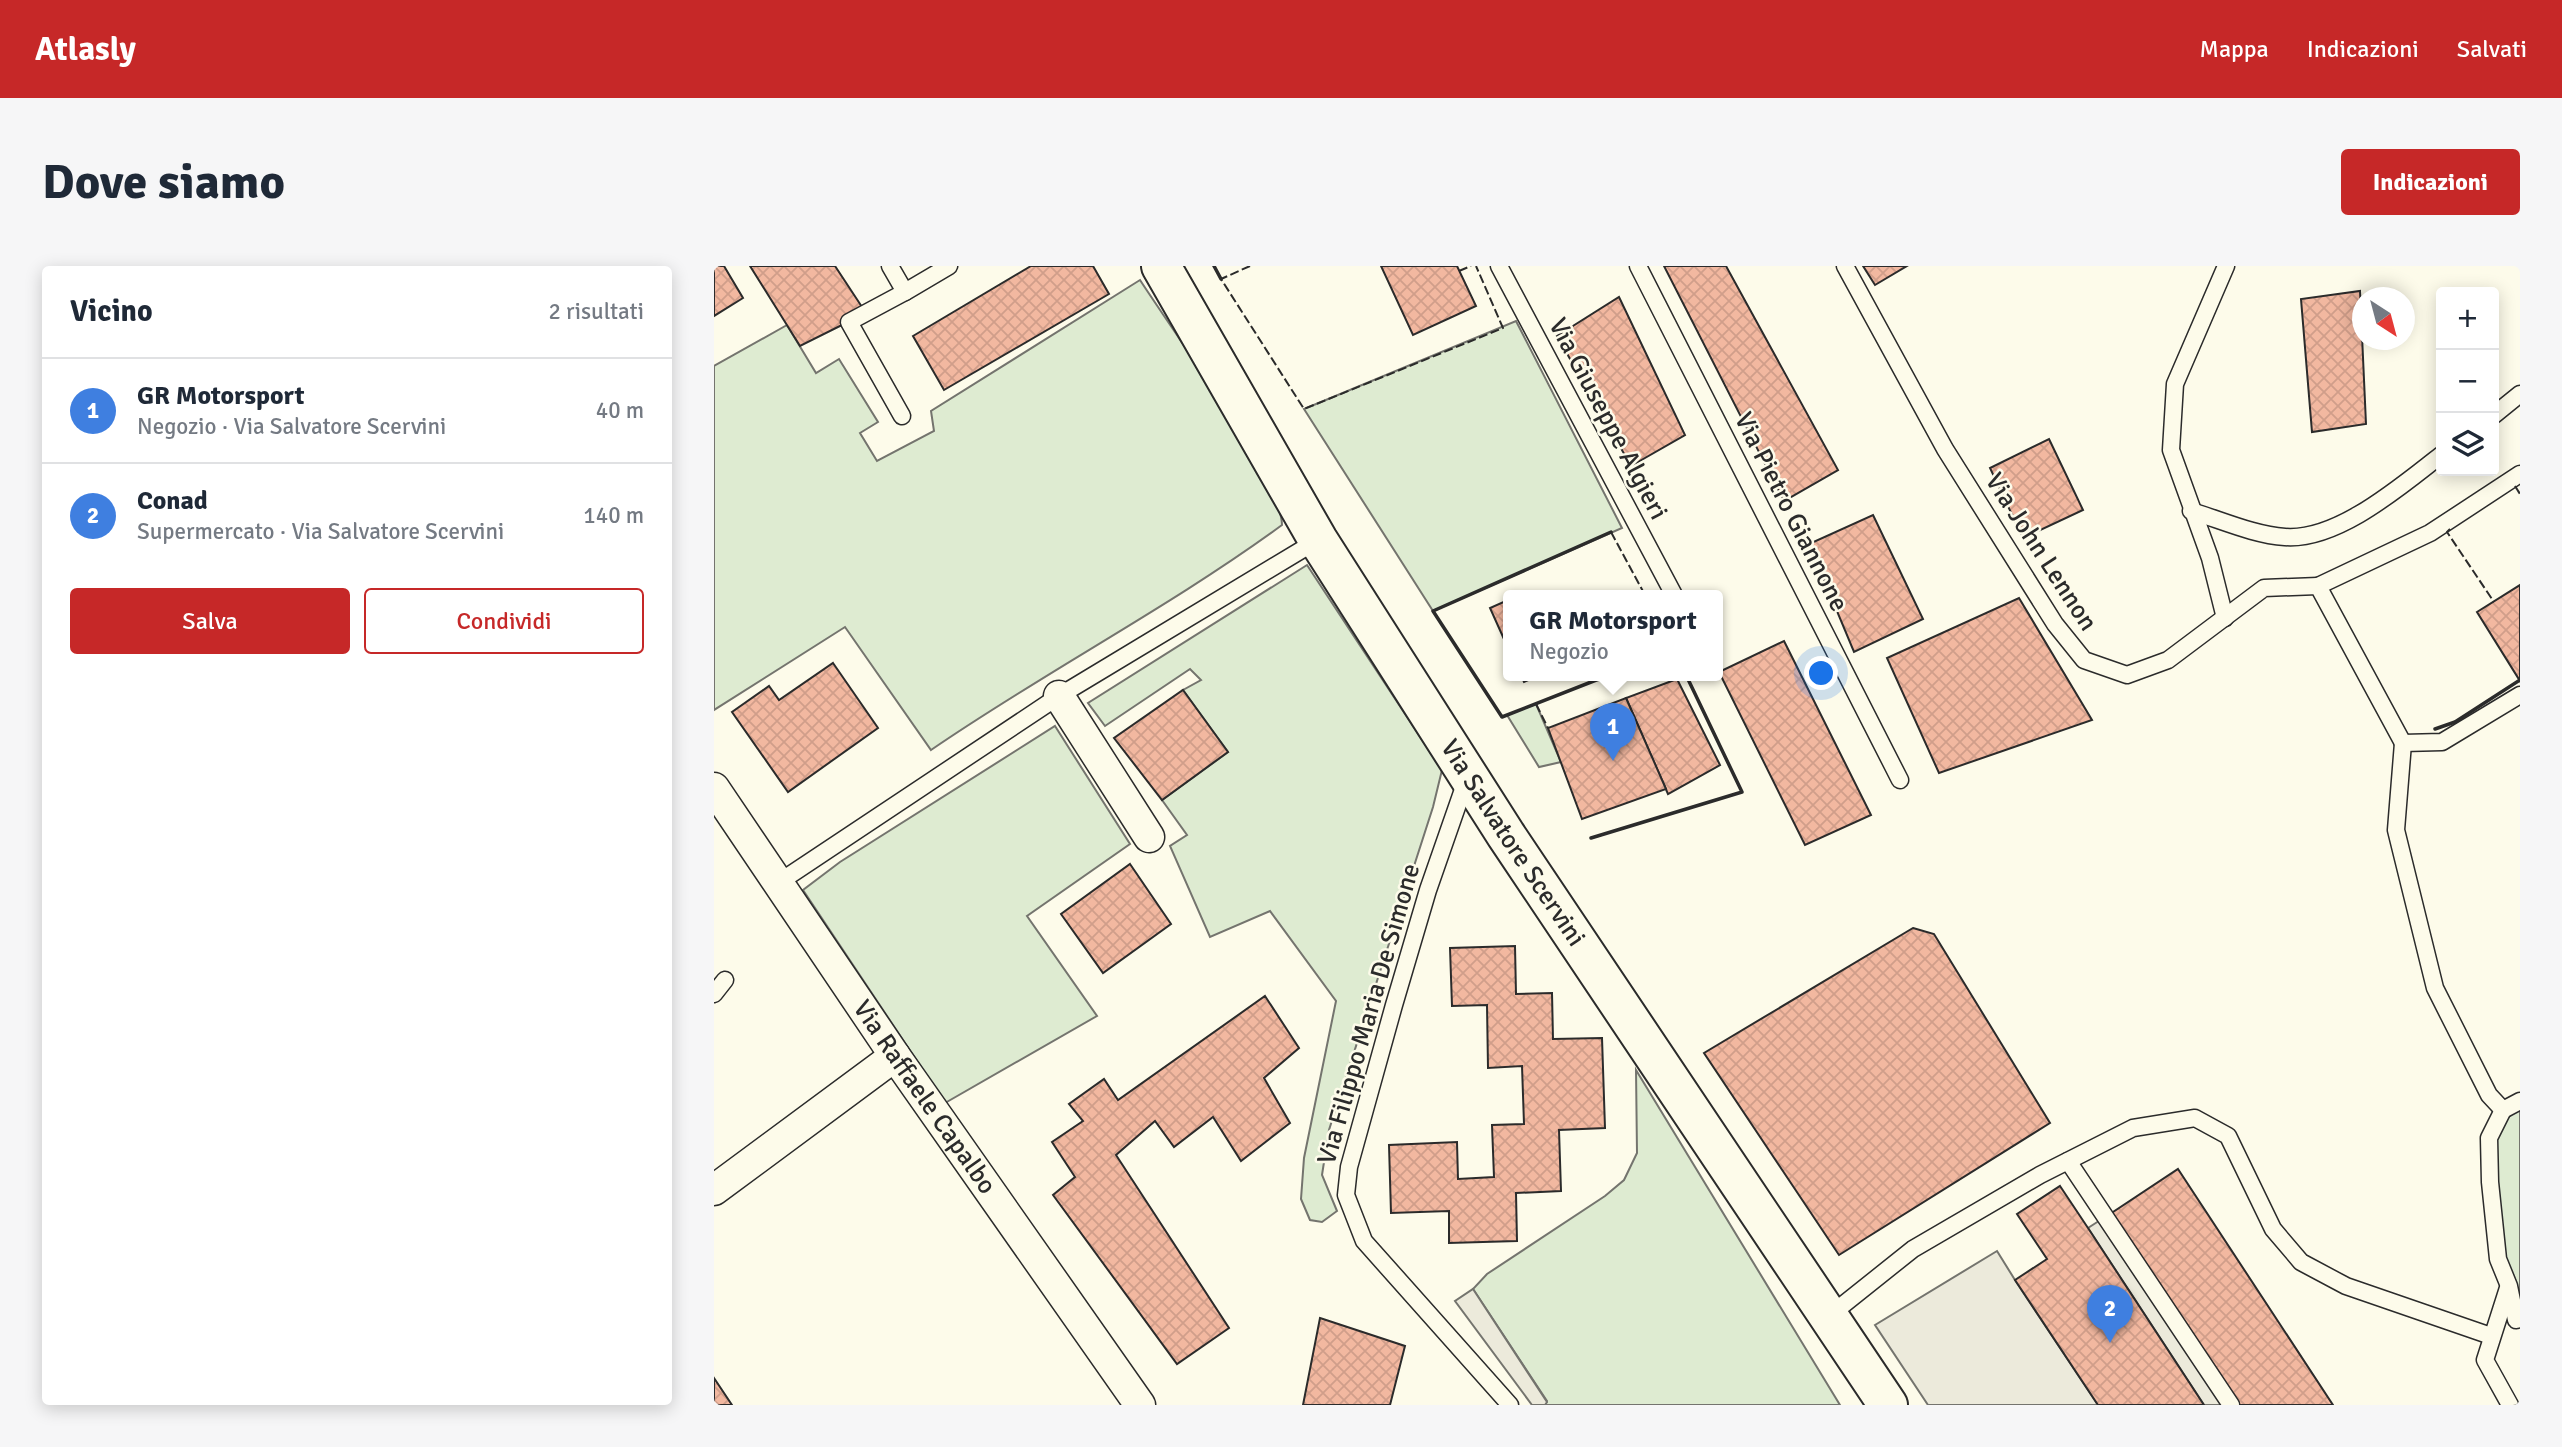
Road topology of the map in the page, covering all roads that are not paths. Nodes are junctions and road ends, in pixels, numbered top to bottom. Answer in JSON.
{"nodes":[{"id":1,"x":890,"y":266,"type":"edge"},
{"id":2,"x":949,"y":266,"type":"edge"},
{"id":3,"x":1161,"y":266,"type":"edge"},
{"id":4,"x":1499,"y":266,"type":"edge"},
{"id":5,"x":1638,"y":266,"type":"edge"},
{"id":6,"x":1845,"y":266,"type":"edge"},
{"id":7,"x":2225,"y":266,"type":"edge"},
{"id":8,"x":905,"y":292,"type":"junction"},
{"id":9,"x":2520,"y":394,"type":"edge"},
{"id":10,"x":2496,"y":413,"type":"edge"},
{"id":11,"x":902,"y":416,"type":"dead end"},
{"id":12,"x":2436,"y":459,"type":"edge"},
{"id":13,"x":2520,"y":474,"type":"edge"},
{"id":14,"x":2191,"y":511,"type":"junction"},
{"id":15,"x":1318,"y":540,"type":"junction"},
{"id":16,"x":2318,"y":586,"type":"junction"},
{"id":17,"x":1671,"y":590,"type":"edge"},
{"id":18,"x":2225,"y":618,"type":"junction"},
{"id":19,"x":2520,"y":695,"type":"edge"},
{"id":20,"x":1059,"y":696,"type":"junction"},
{"id":21,"x":2403,"y":743,"type":"junction"},
{"id":22,"x":1900,"y":780,"type":"dead end"},
{"id":23,"x":714,"y":788,"type":"edge"},
{"id":24,"x":1506,"y":835,"type":"junction"},
{"id":25,"x":1149,"y":836,"type":"dead end"},
{"id":26,"x":778,"y":883,"type":"junction"},
{"id":27,"x":726,"y":980,"type":"dead end"},
{"id":28,"x":714,"y":994,"type":"edge"},
{"id":29,"x":895,"y":1056,"type":"junction"},
{"id":30,"x":2520,"y":1101,"type":"edge"},
{"id":31,"x":2503,"y":1110,"type":"junction"},
{"id":32,"x":2068,"y":1161,"type":"junction"},
{"id":33,"x":714,"y":1190,"type":"edge"},
{"id":34,"x":2509,"y":1286,"type":"junction"},
{"id":35,"x":1829,"y":1316,"type":"junction"},
{"id":36,"x":2520,"y":1320,"type":"edge"},
{"id":37,"x":2491,"y":1336,"type":"junction"},
{"id":38,"x":1140,"y":1405,"type":"edge"},
{"id":39,"x":1510,"y":1405,"type":"edge"},
{"id":40,"x":1888,"y":1405,"type":"edge"},
{"id":41,"x":2231,"y":1405,"type":"edge"},
{"id":42,"x":2510,"y":1405,"type":"edge"}],
"edges":[{"from":1,"to":8,"type":"lane"},
{"from":2,"to":8,"type":"lane"},
{"from":3,"to":15,"type":"main road","name":"Via Salvatore Scervini"},
{"from":4,"to":17,"type":"lane","name":"Via Giuseppe Algieri"},
{"from":5,"to":22,"type":"lane","name":"Via Pietro Giannone"},
{"from":6,"to":18,"type":"lane","name":"Via John Lennon"},
{"from":7,"to":14,"type":"lane"},
{"from":8,"to":11,"type":"lane"},
{"from":9,"to":10,"type":"lane"},
{"from":12,"to":14,"type":"lane"},
{"from":13,"to":16,"type":"lane"},
{"from":14,"to":18,"type":"lane"},
{"from":15,"to":20,"type":"lane"},
{"from":15,"to":24,"type":"main road","name":"Via Salvatore Scervini"},
{"from":16,"to":18,"type":"lane","name":"Via John Lennon"},
{"from":16,"to":21,"type":"lane"},
{"from":19,"to":21,"type":"lane"},
{"from":20,"to":25,"type":"street"},
{"from":20,"to":26,"type":"lane"},
{"from":21,"to":31,"type":"lane"},
{"from":23,"to":26,"type":"street","name":"Via Raffaele Capalbo"},
{"from":24,"to":35,"type":"main road","name":"Via Salvatore Scervini"},
{"from":24,"to":39,"type":"lane","name":"Via Filippo Maria De Simone"},
{"from":26,"to":29,"type":"street","name":"Via Raffaele Capalbo"},
{"from":27,"to":28,"type":"lane"},
{"from":29,"to":33,"type":"street"},
{"from":29,"to":38,"type":"street","name":"Via Raffaele Capalbo"},
{"from":30,"to":31,"type":"lane"},
{"from":31,"to":34,"type":"lane"},
{"from":32,"to":35,"type":"lane"},
{"from":32,"to":37,"type":"lane"},
{"from":32,"to":41,"type":"lane"},
{"from":34,"to":36,"type":"lane"},
{"from":34,"to":37,"type":"lane"},
{"from":35,"to":40,"type":"main road","name":"Via Salvatore Scervini"},
{"from":37,"to":42,"type":"lane"}]}
